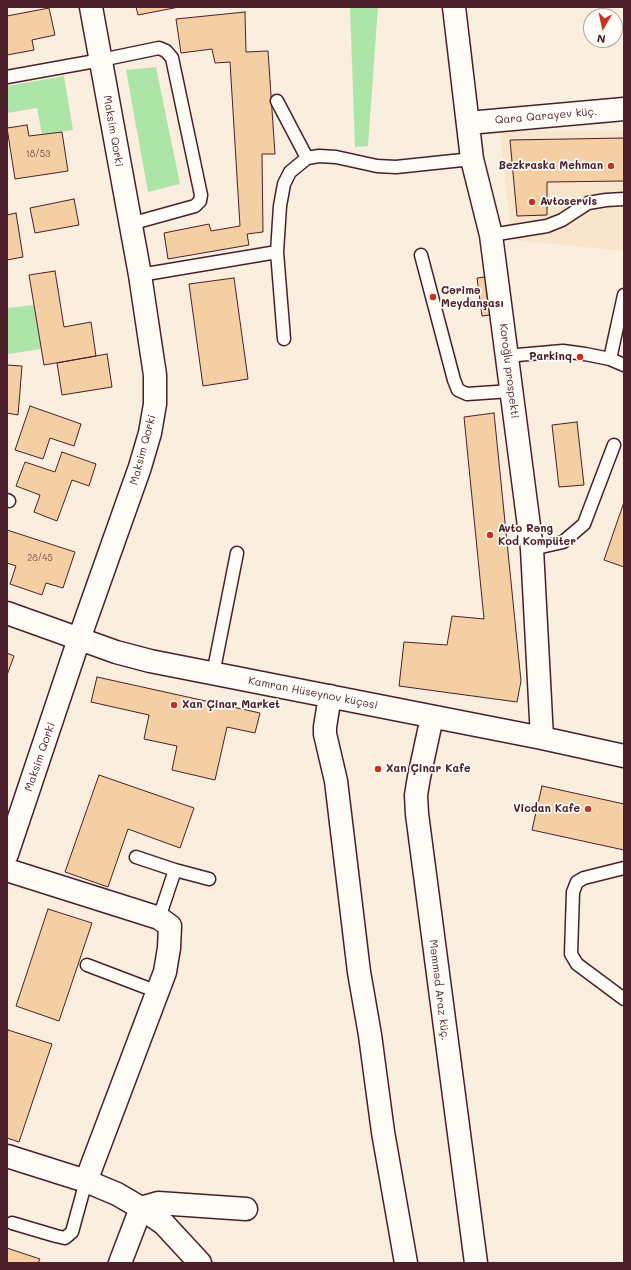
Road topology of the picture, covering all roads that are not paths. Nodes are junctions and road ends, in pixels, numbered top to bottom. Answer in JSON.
{"nodes":[{"id":1,"x":91,"y":7,"type":"edge"},
{"id":2,"x":454,"y":7,"type":"edge"},
{"id":3,"x":101,"y":60,"type":"junction"},
{"id":4,"x":7,"y":77,"type":"edge"},
{"id":5,"x":277,"y":101,"type":"dead end"},
{"id":6,"x":624,"y":109,"type":"edge"},
{"id":7,"x":468,"y":123,"type":"junction"},
{"id":8,"x":308,"y":158,"type":"junction"},
{"id":9,"x":472,"y":159,"type":"junction"},
{"id":10,"x":624,"y":199,"type":"edge"},
{"id":11,"x":130,"y":224,"type":"junction"},
{"id":12,"x":492,"y":235,"type":"junction"},
{"id":13,"x":277,"y":252,"type":"junction"},
{"id":14,"x":421,"y":255,"type":"dead end"},
{"id":15,"x":140,"y":275,"type":"junction"},
{"id":16,"x":624,"y":296,"type":"edge"},
{"id":17,"x":284,"y":339,"type":"dead end"},
{"id":18,"x":506,"y":356,"type":"junction"},
{"id":19,"x":610,"y":359,"type":"junction"},
{"id":20,"x":624,"y":365,"type":"edge"},
{"id":21,"x":511,"y":391,"type":"junction"},
{"id":22,"x":614,"y":445,"type":"dead end"},
{"id":23,"x":532,"y":549,"type":"junction"},
{"id":24,"x":237,"y":553,"type":"dead end"},
{"id":25,"x":7,"y":613,"type":"edge"},
{"id":26,"x":79,"y":639,"type":"junction"},
{"id":27,"x":213,"y":674,"type":"junction"},
{"id":28,"x":330,"y":696,"type":"junction"},
{"id":29,"x":432,"y":717,"type":"junction"},
{"id":30,"x":542,"y":738,"type":"junction"},
{"id":31,"x":624,"y":756,"type":"edge"},
{"id":32,"x":7,"y":854,"type":"edge"},
{"id":33,"x":136,"y":857,"type":"dead end"},
{"id":34,"x":624,"y":868,"type":"edge"},
{"id":35,"x":7,"y":870,"type":"edge"},
{"id":36,"x":175,"y":870,"type":"junction"},
{"id":37,"x":209,"y":879,"type":"dead end"},
{"id":38,"x":159,"y":918,"type":"junction"},
{"id":39,"x":87,"y":965,"type":"dead end"},
{"id":40,"x":158,"y":992,"type":"junction"},
{"id":41,"x":624,"y":999,"type":"edge"},
{"id":42,"x":7,"y":1156,"type":"edge"},
{"id":43,"x":86,"y":1181,"type":"junction"},
{"id":44,"x":141,"y":1208,"type":"junction"},
{"id":45,"x":246,"y":1209,"type":"dead end"},
{"id":46,"x":12,"y":1223,"type":"dead end"},
{"id":47,"x":120,"y":1263,"type":"edge"},
{"id":48,"x":200,"y":1263,"type":"edge"},
{"id":49,"x":406,"y":1263,"type":"edge"},
{"id":50,"x":476,"y":1263,"type":"edge"}],
"edges":[{"from":1,"to":3,"type":"street","name":"Maksim Qorki"},
{"from":2,"to":7,"type":"street","name":"Koroğlu prospekti"},
{"from":3,"to":4,"type":"lane"},
{"from":3,"to":11,"type":"street","name":"Maksim Qorki"},
{"from":3,"to":11,"type":"lane"},
{"from":5,"to":8,"type":"lane"},
{"from":6,"to":7,"type":"street","name":"Qara Qarayev küç."},
{"from":7,"to":9,"type":"street","name":"Koroğlu prospekti"},
{"from":8,"to":9,"type":"lane"},
{"from":8,"to":13,"type":"lane"},
{"from":9,"to":12,"type":"street","name":"Koroğlu prospekti"},
{"from":10,"to":12,"type":"lane"},
{"from":11,"to":15,"type":"street","name":"Maksim Qorki"},
{"from":12,"to":18,"type":"street","name":"Koroğlu prospekti"},
{"from":13,"to":15,"type":"lane"},
{"from":13,"to":17,"type":"lane"},
{"from":14,"to":21,"type":"lane"},
{"from":15,"to":26,"type":"street","name":"Maksim Qorki"},
{"from":16,"to":19,"type":"lane"},
{"from":18,"to":19,"type":"lane"},
{"from":18,"to":21,"type":"street","name":"Koroğlu prospekti"},
{"from":19,"to":20,"type":"lane"},
{"from":21,"to":23,"type":"street","name":"Koroğlu prospekti"},
{"from":22,"to":23,"type":"lane"},
{"from":23,"to":30,"type":"street","name":"Koroğlu prospekti"},
{"from":24,"to":27,"type":"lane"},
{"from":25,"to":26,"type":"street","name":"Kamran Hüseynov küçəsi"},
{"from":26,"to":27,"type":"street","name":"Kamran Hüseynov küçəsi"},
{"from":26,"to":32,"type":"street","name":"Maksim Qorki"},
{"from":27,"to":28,"type":"street","name":"Kamran Hüseynov küçəsi"},
{"from":28,"to":29,"type":"street","name":"Kamran Hüseynov küçəsi"},
{"from":28,"to":49,"type":"street"},
{"from":29,"to":30,"type":"street","name":"Kamran Hüseynov küçəsi"},
{"from":29,"to":50,"type":"street","name":"Məmməd Araz küç."},
{"from":30,"to":31,"type":"street","name":"Kamran Hüseynov küçəsi"},
{"from":33,"to":36,"type":"lane"},
{"from":34,"to":41,"type":"lane"},
{"from":35,"to":38,"type":"street"},
{"from":36,"to":37,"type":"lane"},
{"from":36,"to":38,"type":"lane"},
{"from":38,"to":40,"type":"street"},
{"from":39,"to":40,"type":"lane"},
{"from":40,"to":43,"type":"street"},
{"from":42,"to":43,"type":"street"},
{"from":43,"to":44,"type":"street"},
{"from":43,"to":46,"type":"lane"},
{"from":44,"to":45,"type":"street"},
{"from":44,"to":47,"type":"street"},
{"from":44,"to":48,"type":"street"}]}
